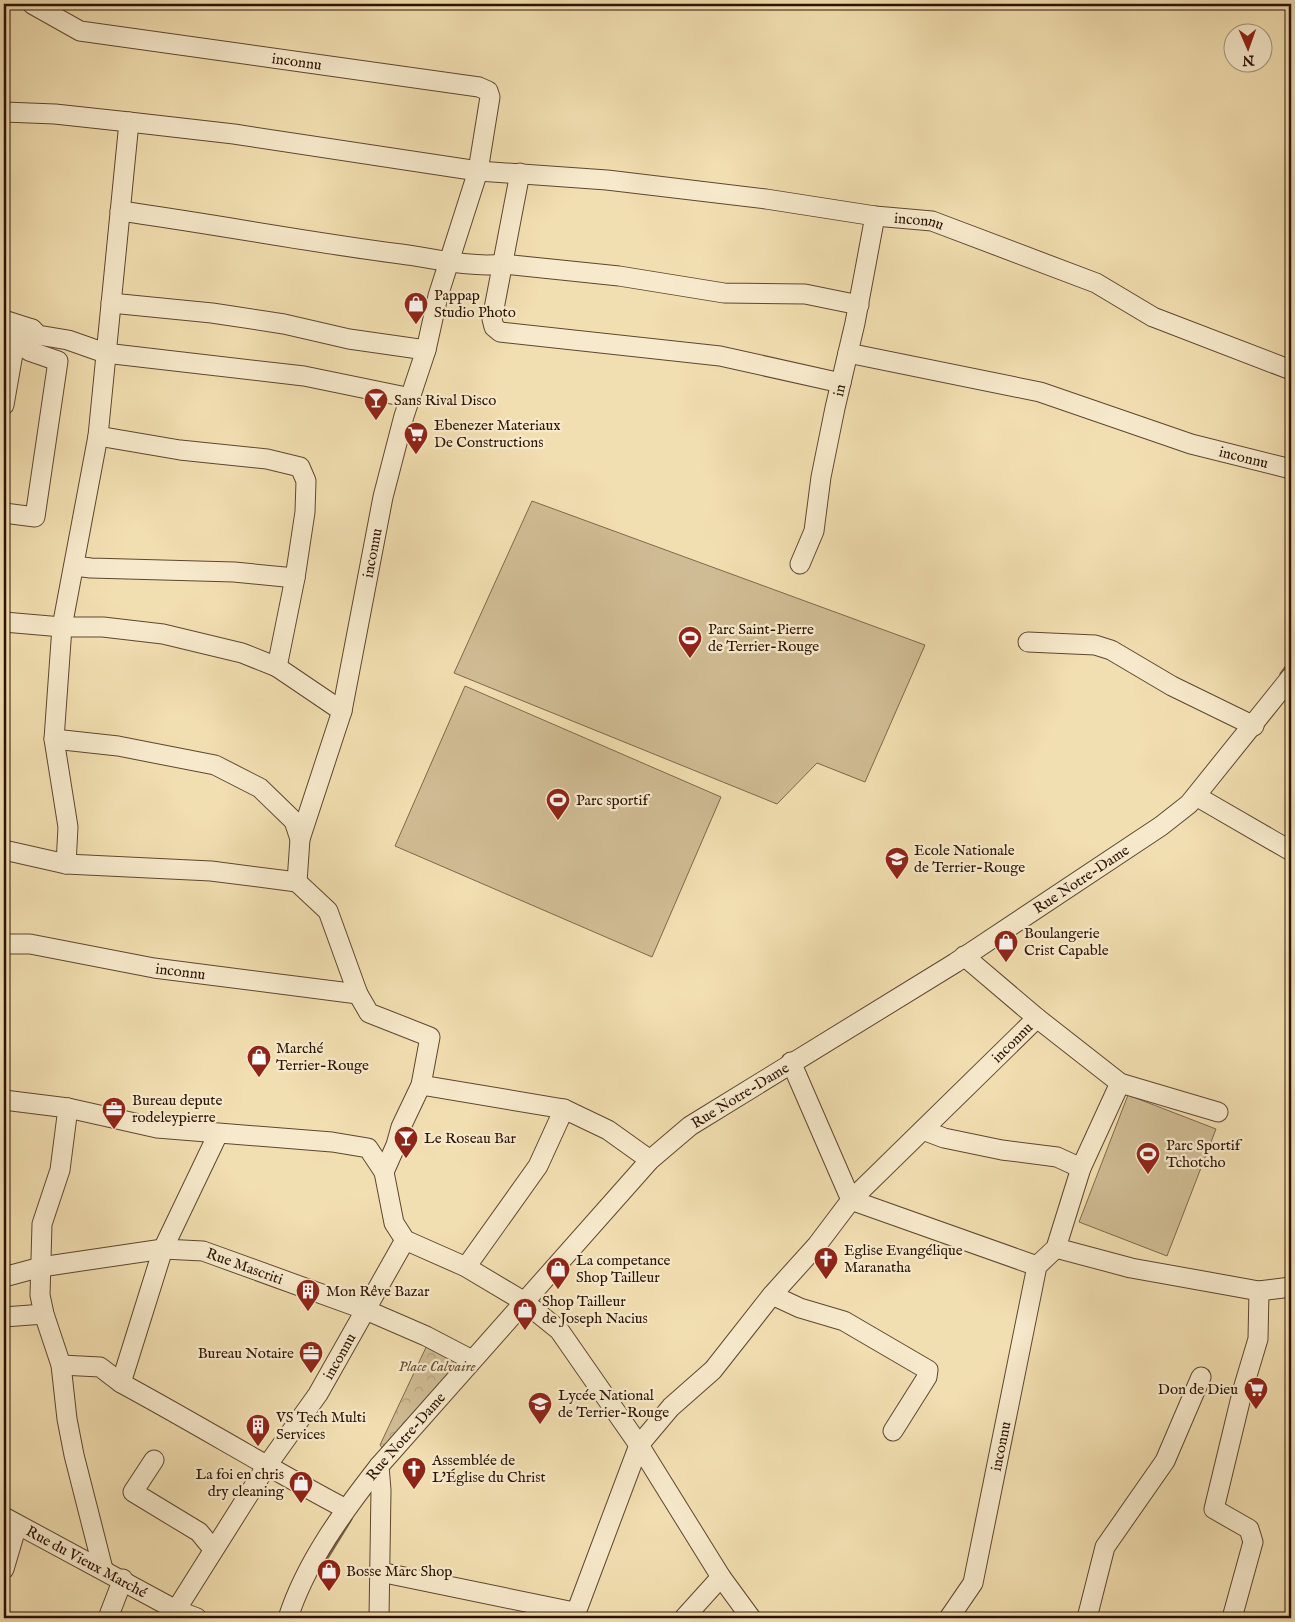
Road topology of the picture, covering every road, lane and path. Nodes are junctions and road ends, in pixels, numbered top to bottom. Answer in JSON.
{"nodes":[{"id":1,"x":32,"y":4,"type":"edge"},
{"id":2,"x":4,"y":112,"type":"edge"},
{"id":3,"x":129,"y":122,"type":"junction"},
{"id":4,"x":478,"y":171,"type":"junction"},
{"id":5,"x":520,"y":173,"type":"junction"},
{"id":6,"x":120,"y":211,"type":"junction"},
{"id":7,"x":875,"y":216,"type":"junction"},
{"id":8,"x":450,"y":260,"type":"junction"},
{"id":9,"x":502,"y":264,"type":"junction"},
{"id":10,"x":111,"y":303,"type":"junction"},
{"id":11,"x":859,"y":305,"type":"junction"},
{"id":12,"x":18,"y":325,"type":"edge"},
{"id":13,"x":426,"y":350,"type":"junction"},
{"id":14,"x":105,"y":353,"type":"junction"},
{"id":15,"x":848,"y":353,"type":"junction"},
{"id":16,"x":1291,"y":370,"type":"edge"},
{"id":17,"x":841,"y":383,"type":"junction"},
{"id":18,"x":411,"y":398,"type":"junction"},
{"id":19,"x":4,"y":405,"type":"edge"},
{"id":20,"x":98,"y":436,"type":"junction"},
{"id":21,"x":1291,"y":469,"type":"edge"},
{"id":22,"x":4,"y":513,"type":"edge"},
{"id":23,"x":800,"y":564,"type":"dead end"},
{"id":24,"x":74,"y":566,"type":"junction"},
{"id":25,"x":295,"y":578,"type":"junction"},
{"id":26,"x":4,"y":622,"type":"edge"},
{"id":27,"x":62,"y":627,"type":"junction"},
{"id":28,"x":1028,"y":642,"type":"dead end"},
{"id":29,"x":277,"y":667,"type":"junction"},
{"id":30,"x":1291,"y":677,"type":"edge"},
{"id":31,"x":342,"y":710,"type":"junction"},
{"id":32,"x":1254,"y":726,"type":"junction"},
{"id":33,"x":54,"y":739,"type":"junction"},
{"id":34,"x":1196,"y":796,"type":"junction"},
{"id":35,"x":300,"y":839,"type":"junction"},
{"id":36,"x":4,"y":850,"type":"edge"},
{"id":37,"x":1291,"y":851,"type":"edge"},
{"id":38,"x":66,"y":864,"type":"junction"},
{"id":39,"x":298,"y":882,"type":"junction"},
{"id":40,"x":4,"y":944,"type":"edge"},
{"id":41,"x":964,"y":956,"type":"junction"},
{"id":42,"x":358,"y":994,"type":"junction"},
{"id":43,"x":1037,"y":1018,"type":"junction"},
{"id":44,"x":791,"y":1062,"type":"junction"},
{"id":45,"x":1120,"y":1083,"type":"junction"},
{"id":46,"x":421,"y":1085,"type":"junction"},
{"id":47,"x":4,"y":1100,"type":"edge"},
{"id":48,"x":68,"y":1108,"type":"junction"},
{"id":49,"x":564,"y":1109,"type":"junction"},
{"id":50,"x":1218,"y":1112,"type":"dead end"},
{"id":51,"x":923,"y":1130,"type":"junction"},
{"id":52,"x":218,"y":1134,"type":"junction"},
{"id":53,"x":650,"y":1160,"type":"junction"},
{"id":54,"x":1081,"y":1168,"type":"junction"},
{"id":55,"x":384,"y":1172,"type":"junction"},
{"id":56,"x":851,"y":1200,"type":"junction"},
{"id":57,"x":405,"y":1240,"type":"junction"},
{"id":58,"x":1056,"y":1248,"type":"junction"},
{"id":59,"x":163,"y":1249,"type":"junction"},
{"id":60,"x":1037,"y":1266,"type":"junction"},
{"id":61,"x":466,"y":1267,"type":"junction"},
{"id":62,"x":41,"y":1268,"type":"junction"},
{"id":63,"x":4,"y":1277,"type":"edge"},
{"id":64,"x":1291,"y":1287,"type":"edge"},
{"id":65,"x":1259,"y":1291,"type":"junction"},
{"id":66,"x":772,"y":1295,"type":"junction"},
{"id":67,"x":523,"y":1301,"type":"junction"},
{"id":68,"x":366,"y":1310,"type":"junction"},
{"id":69,"x":44,"y":1314,"type":"junction"},
{"id":70,"x":4,"y":1317,"type":"edge"},
{"id":71,"x":472,"y":1360,"type":"junction"},
{"id":72,"x":61,"y":1365,"type":"junction"},
{"id":73,"x":1202,"y":1377,"type":"dead end"},
{"id":74,"x":122,"y":1383,"type":"junction"},
{"id":75,"x":893,"y":1431,"type":"dead end"},
{"id":76,"x":639,"y":1445,"type":"junction"},
{"id":77,"x":154,"y":1460,"type":"dead end"},
{"id":78,"x":379,"y":1466,"type":"junction"},
{"id":79,"x":266,"y":1467,"type":"junction"},
{"id":80,"x":346,"y":1509,"type":"junction"},
{"id":81,"x":10,"y":1521,"type":"edge"},
{"id":82,"x":213,"y":1549,"type":"junction"},
{"id":83,"x":4,"y":1569,"type":"edge"},
{"id":84,"x":103,"y":1569,"type":"junction"},
{"id":85,"x":380,"y":1572,"type":"junction"},
{"id":86,"x":720,"y":1577,"type":"junction"},
{"id":87,"x":122,"y":1579,"type":"junction"},
{"id":88,"x":176,"y":1610,"type":"junction"},
{"id":89,"x":574,"y":1615,"type":"edge"},
{"id":90,"x":108,"y":1618,"type":"edge"},
{"id":91,"x":197,"y":1618,"type":"edge"},
{"id":92,"x":288,"y":1618,"type":"edge"},
{"id":93,"x":379,"y":1618,"type":"edge"},
{"id":94,"x":684,"y":1618,"type":"edge"},
{"id":95,"x":751,"y":1618,"type":"edge"},
{"id":96,"x":949,"y":1618,"type":"edge"},
{"id":97,"x":1087,"y":1618,"type":"edge"},
{"id":98,"x":1232,"y":1618,"type":"edge"}],
"edges":[{"from":1,"to":4,"type":"street","name":"inconnu"},
{"from":2,"to":3,"type":"street","name":"inconnu"},
{"from":3,"to":4,"type":"street","name":"inconnu"},
{"from":3,"to":6,"type":"street"},
{"from":4,"to":5,"type":"street","name":"inconnu"},
{"from":4,"to":8,"type":"street","name":"inconnu"},
{"from":5,"to":7,"type":"street","name":"inconnu"},
{"from":5,"to":9,"type":"street"},
{"from":6,"to":8,"type":"street"},
{"from":6,"to":10,"type":"street"},
{"from":7,"to":11,"type":"street","name":"in"},
{"from":7,"to":16,"type":"street","name":"inconnu"},
{"from":8,"to":9,"type":"street"},
{"from":8,"to":13,"type":"street","name":"inconnu"},
{"from":9,"to":11,"type":"street"},
{"from":9,"to":17,"type":"street"},
{"from":10,"to":13,"type":"street"},
{"from":10,"to":14,"type":"street"},
{"from":11,"to":15,"type":"street","name":"in"},
{"from":12,"to":14,"type":"street"},
{"from":12,"to":19,"type":"street"},
{"from":12,"to":22,"type":"street"},
{"from":13,"to":18,"type":"street","name":"inconnu"},
{"from":14,"to":18,"type":"street"},
{"from":14,"to":20,"type":"street"},
{"from":15,"to":17,"type":"street","name":"in"},
{"from":15,"to":21,"type":"street","name":"inconnu"},
{"from":17,"to":23,"type":"street","name":"in"},
{"from":18,"to":31,"type":"street","name":"inconnu"},
{"from":20,"to":24,"type":"street"},
{"from":20,"to":25,"type":"street"},
{"from":24,"to":25,"type":"street"},
{"from":24,"to":27,"type":"street"},
{"from":25,"to":29,"type":"street"},
{"from":26,"to":27,"type":"street"},
{"from":27,"to":29,"type":"street"},
{"from":27,"to":33,"type":"street"},
{"from":28,"to":32,"type":"street"},
{"from":29,"to":31,"type":"street"},
{"from":30,"to":32,"type":"street","name":"Rue Notre-Dame"},
{"from":31,"to":35,"type":"street","name":"inconnu"},
{"from":32,"to":34,"type":"street","name":"Rue Notre-Dame"},
{"from":33,"to":35,"type":"street","name":"inconnu"},
{"from":33,"to":38,"type":"street"},
{"from":34,"to":37,"type":"street"},
{"from":34,"to":41,"type":"street","name":"Rue Notre-Dame"},
{"from":35,"to":39,"type":"street","name":"inconnu"},
{"from":36,"to":38,"type":"street"},
{"from":38,"to":39,"type":"street"},
{"from":39,"to":42,"type":"street"},
{"from":40,"to":42,"type":"street","name":"inconnu"},
{"from":41,"to":43,"type":"street","name":"inconnu"},
{"from":41,"to":44,"type":"street","name":"Rue Notre-Dame"},
{"from":42,"to":46,"type":"street"},
{"from":43,"to":45,"type":"street","name":"inconnu"},
{"from":43,"to":51,"type":"street","name":"inconnu"},
{"from":44,"to":53,"type":"street","name":"Rue Notre-Dame"},
{"from":44,"to":56,"type":"street"},
{"from":45,"to":50,"type":"street","name":"inconnu"},
{"from":45,"to":54,"type":"street"},
{"from":46,"to":49,"type":"street"},
{"from":46,"to":55,"type":"street"},
{"from":47,"to":48,"type":"street"},
{"from":48,"to":52,"type":"street"},
{"from":48,"to":62,"type":"street"},
{"from":49,"to":53,"type":"street"},
{"from":49,"to":61,"type":"street"},
{"from":51,"to":54,"type":"street"},
{"from":51,"to":56,"type":"street","name":"inconnu"},
{"from":52,"to":55,"type":"street"},
{"from":52,"to":59,"type":"street"},
{"from":53,"to":67,"type":"street","name":"Rue Notre-Dame"},
{"from":54,"to":58,"type":"street"},
{"from":55,"to":57,"type":"street"},
{"from":56,"to":60,"type":"street"},
{"from":56,"to":66,"type":"street","name":"inconnu"},
{"from":57,"to":61,"type":"street"},
{"from":57,"to":68,"type":"street","name":"inconnu"},
{"from":58,"to":60,"type":"street"},
{"from":58,"to":65,"type":"street"},
{"from":59,"to":62,"type":"street","name":"Rue Mascriti"},
{"from":59,"to":68,"type":"street","name":"Rue Mascriti"},
{"from":59,"to":74,"type":"street"},
{"from":60,"to":96,"type":"street","name":"inconnu"},
{"from":61,"to":67,"type":"street"},
{"from":62,"to":63,"type":"street","name":"Rue Mascriti"},
{"from":62,"to":69,"type":"street"},
{"from":64,"to":65,"type":"street"},
{"from":65,"to":98,"type":"street"},
{"from":66,"to":75,"type":"street"},
{"from":66,"to":76,"type":"street","name":"inconnu"},
{"from":67,"to":71,"type":"street","name":"Rue Notre-Dame"},
{"from":67,"to":76,"type":"street"},
{"from":68,"to":71,"type":"street","name":"Rue Mascriti"},
{"from":68,"to":79,"type":"street","name":"inconnu"},
{"from":69,"to":70,"type":"street"},
{"from":69,"to":72,"type":"street"},
{"from":71,"to":78,"type":"street","name":"Rue Notre-Dame"},
{"from":72,"to":74,"type":"street"},
{"from":72,"to":84,"type":"street"},
{"from":73,"to":97,"type":"street"},
{"from":74,"to":79,"type":"street"},
{"from":76,"to":86,"type":"street"},
{"from":76,"to":89,"type":"street","name":"inconnu"},
{"from":77,"to":82,"type":"street"},
{"from":78,"to":80,"type":"street","name":"Rue Notre-Dame"},
{"from":78,"to":85,"type":"street"},
{"from":79,"to":80,"type":"street"},
{"from":79,"to":82,"type":"street","name":"inconnu"},
{"from":80,"to":92,"type":"street","name":"Rue Notre-Dame"},
{"from":81,"to":83,"type":"street"},
{"from":81,"to":84,"type":"street","name":"Rue du Vieux Marché"},
{"from":82,"to":88,"type":"street","name":"inconnu"},
{"from":84,"to":87,"type":"street","name":"Rue du Vieux Marché"},
{"from":85,"to":89,"type":"street","name":"inconnu"},
{"from":85,"to":93,"type":"street"},
{"from":86,"to":94,"type":"street"},
{"from":86,"to":95,"type":"street"},
{"from":87,"to":88,"type":"street","name":"Rue du Vieux Marché"},
{"from":87,"to":90,"type":"street"},
{"from":88,"to":91,"type":"street","name":"Rue du Vieux Marché"}]}
